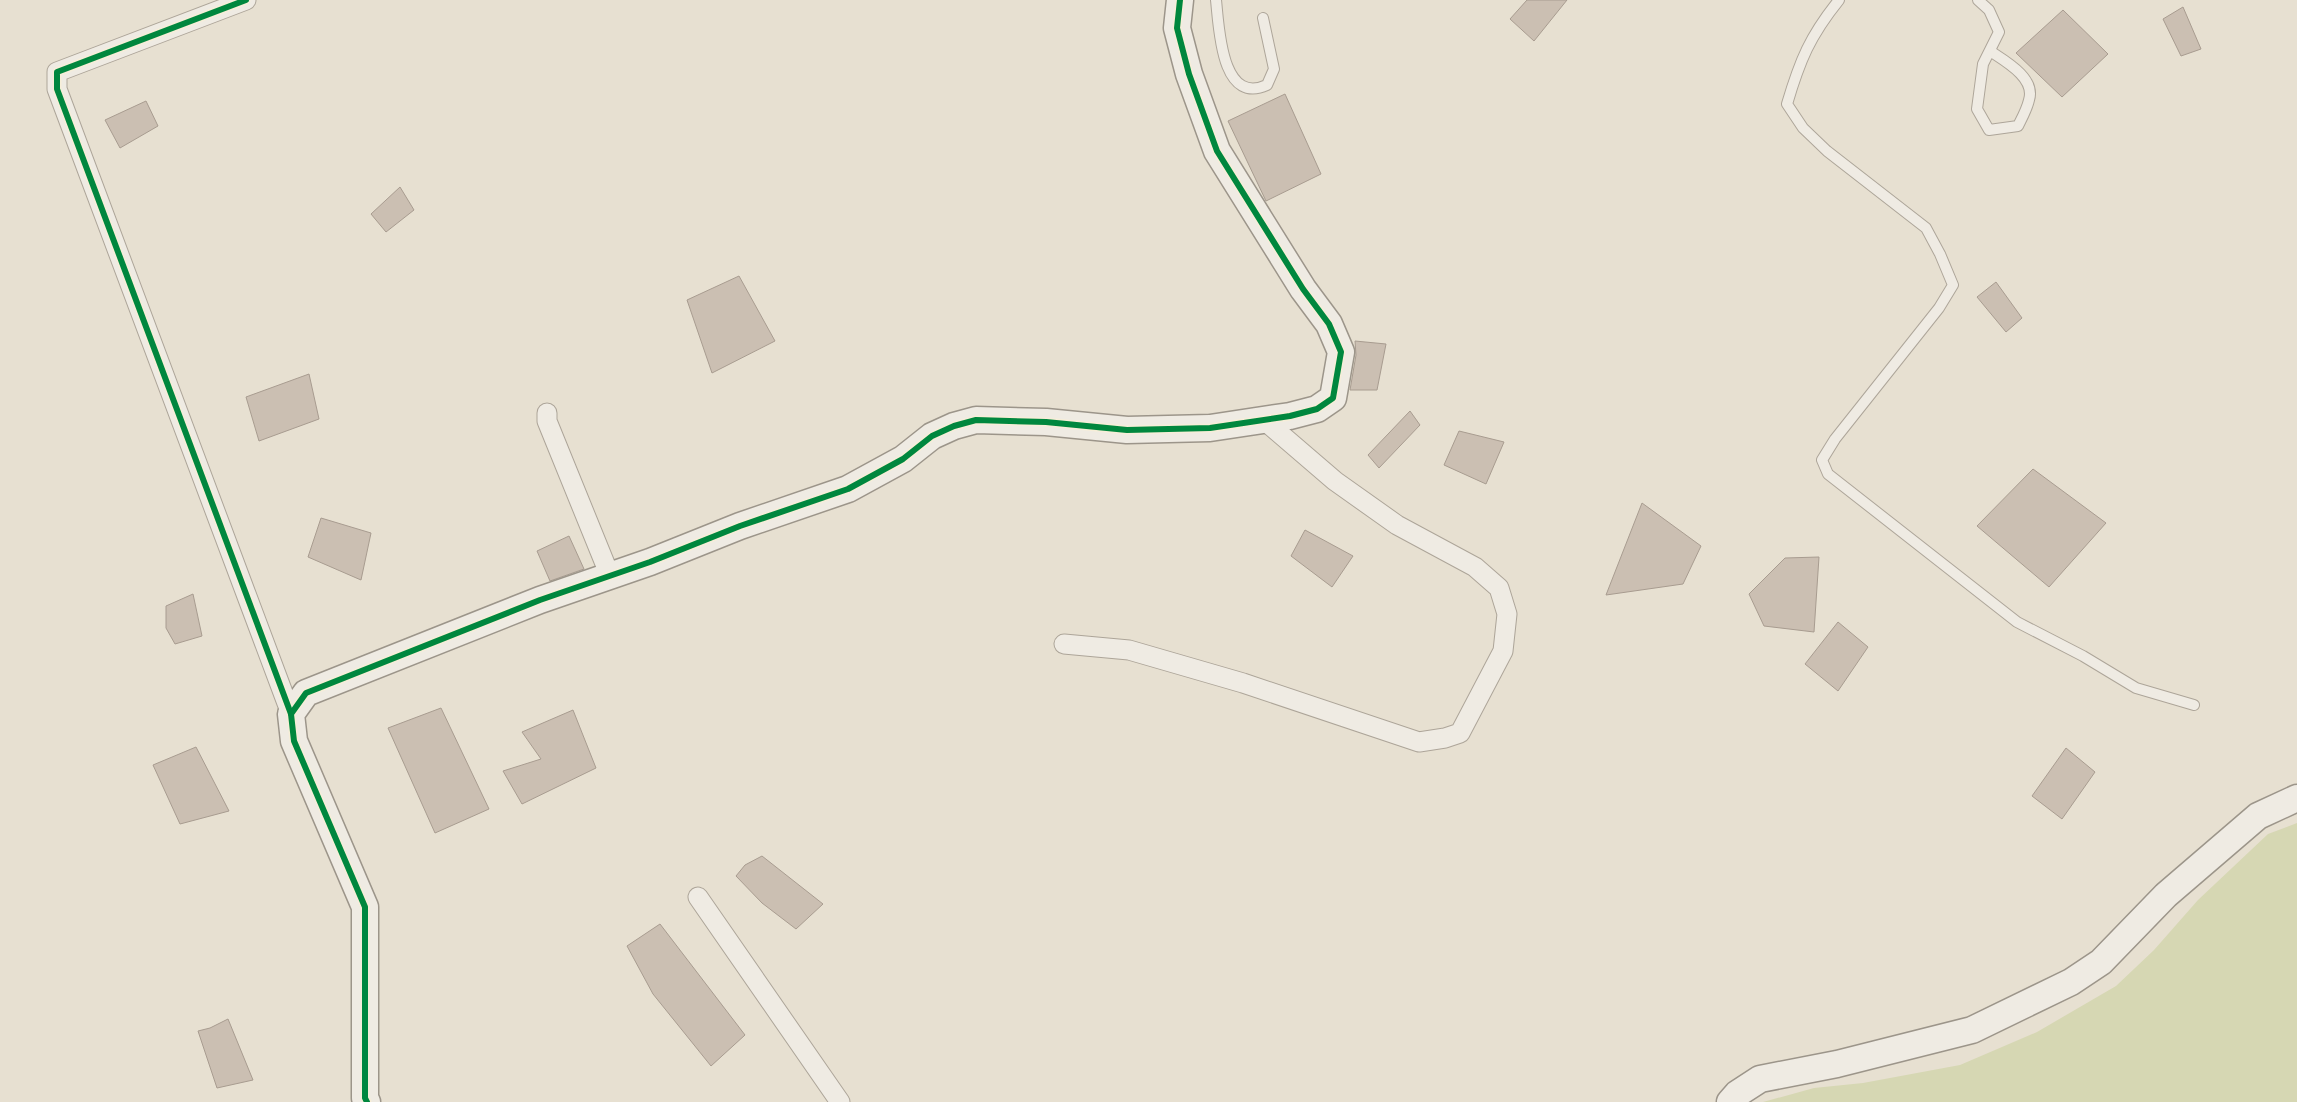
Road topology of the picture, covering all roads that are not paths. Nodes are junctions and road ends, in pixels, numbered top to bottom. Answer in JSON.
{"nodes":[{"id":1,"x":246,"y":0,"type":"edge"},
{"id":2,"x":1180,"y":0,"type":"edge"},
{"id":3,"x":1216,"y":0,"type":"edge"},
{"id":4,"x":1838,"y":0,"type":"edge"},
{"id":5,"x":1978,"y":0,"type":"edge"},
{"id":6,"x":1263,"y":18,"type":"dead end"},
{"id":7,"x":1990,"y":51,"type":"junction"},
{"id":8,"x":547,"y":413,"type":"dead end"},
{"id":9,"x":1264,"y":420,"type":"junction"},
{"id":10,"x":610,"y":576,"type":"junction"},
{"id":11,"x":1064,"y":644,"type":"dead end"},
{"id":12,"x":2194,"y":705,"type":"dead end"},
{"id":13,"x":291,"y":714,"type":"junction"},
{"id":14,"x":2297,"y":798,"type":"edge"},
{"id":15,"x":698,"y":897,"type":"dead end"},
{"id":16,"x":367,"y":1102,"type":"edge"},
{"id":17,"x":840,"y":1102,"type":"edge"},
{"id":18,"x":1730,"y":1102,"type":"edge"}],
"edges":[{"from":1,"to":13,"type":"street"},
{"from":2,"to":9,"type":"street"},
{"from":3,"to":6,"type":"lane"},
{"from":4,"to":12,"type":"lane"},
{"from":5,"to":7,"type":"lane"},
{"from":7,"to":7,"type":"lane"},
{"from":8,"to":10,"type":"street"},
{"from":9,"to":10,"type":"street"},
{"from":9,"to":11,"type":"street"},
{"from":10,"to":13,"type":"street"},
{"from":13,"to":16,"type":"street"},
{"from":14,"to":18,"type":"street"},
{"from":15,"to":17,"type":"street"}]}
